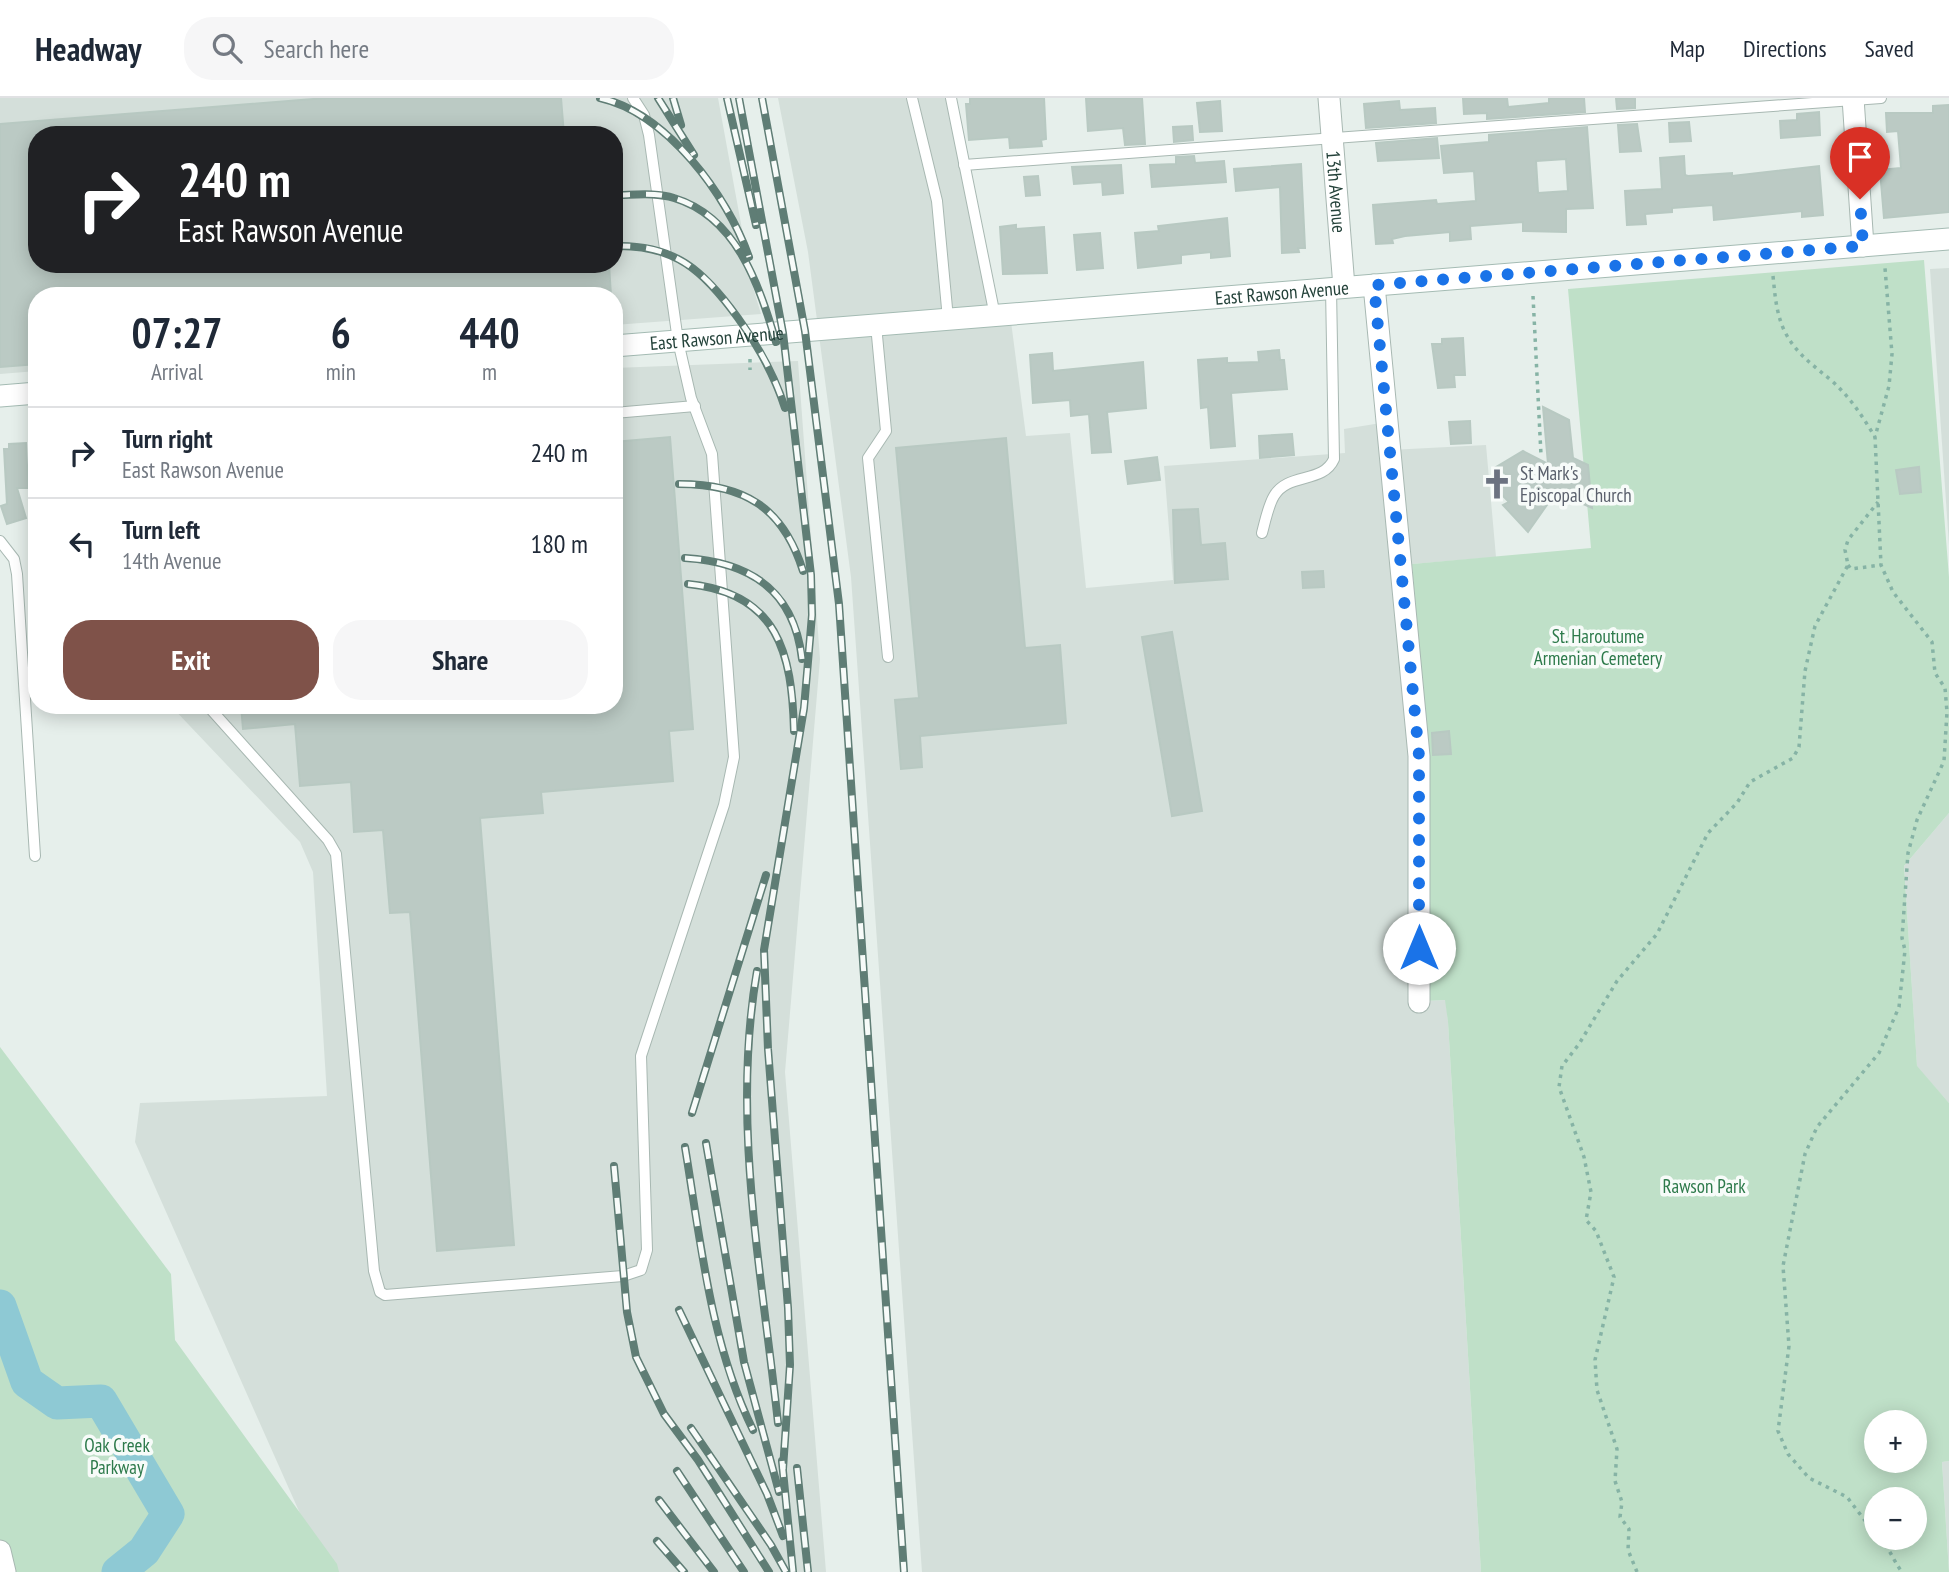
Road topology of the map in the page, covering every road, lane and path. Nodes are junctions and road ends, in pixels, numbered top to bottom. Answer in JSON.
{"nodes":[{"id":1,"x":633,"y":98,"type":"edge"},
{"id":2,"x":912,"y":98,"type":"edge"},
{"id":3,"x":951,"y":98,"type":"edge"},
{"id":4,"x":1329,"y":98,"type":"edge"},
{"id":5,"x":1881,"y":98,"type":"edge"},
{"id":6,"x":1853,"y":99,"type":"edge"},
{"id":7,"x":1331,"y":137,"type":"junction"},
{"id":8,"x":964,"y":164,"type":"junction"},
{"id":9,"x":1949,"y":239,"type":"edge"},
{"id":10,"x":1863,"y":246,"type":"junction"},
{"id":11,"x":1885,"y":268,"type":"dead end"},
{"id":12,"x":1773,"y":276,"type":"dead end"},
{"id":13,"x":1374,"y":285,"type":"junction"},
{"id":14,"x":1338,"y":288,"type":"junction"},
{"id":15,"x":1533,"y":296,"type":"dead end"},
{"id":16,"x":995,"y":316,"type":"junction"},
{"id":17,"x":948,"y":319,"type":"junction"},
{"id":18,"x":876,"y":325,"type":"junction"},
{"id":19,"x":678,"y":341,"type":"junction"},
{"id":20,"x":623,"y":345,"type":"edge"},
{"id":21,"x":750,"y":359,"type":"dead end"},
{"id":22,"x":750,"y":370,"type":"dead end"},
{"id":23,"x":28,"y":394,"type":"edge"},
{"id":24,"x":0,"y":396,"type":"edge"},
{"id":25,"x":695,"y":406,"type":"junction"},
{"id":26,"x":623,"y":412,"type":"edge"},
{"id":27,"x":1875,"y":437,"type":"junction"},
{"id":28,"x":1541,"y":455,"type":"dead end"},
{"id":29,"x":1878,"y":502,"type":"junction"},
{"id":30,"x":1262,"y":533,"type":"dead end"},
{"id":31,"x":0,"y":541,"type":"edge"},
{"id":32,"x":1848,"y":565,"type":"junction"},
{"id":33,"x":1881,"y":565,"type":"junction"},
{"id":34,"x":888,"y":657,"type":"dead end"},
{"id":35,"x":214,"y":714,"type":"edge"},
{"id":36,"x":36,"y":856,"type":"dead end"},
{"id":37,"x":1419,"y":1002,"type":"dead end"},
{"id":38,"x":1864,"y":1518,"type":"edge"},
{"id":39,"x":1891,"y":1550,"type":"edge"},
{"id":40,"x":0,"y":1551,"type":"edge"},
{"id":41,"x":5,"y":1572,"type":"edge"},
{"id":42,"x":1637,"y":1572,"type":"edge"},
{"id":43,"x":1902,"y":1572,"type":"edge"}],
"edges":[{"from":1,"to":19,"type":"lane"},
{"from":2,"to":17,"type":"lane"},
{"from":3,"to":8,"type":"lane"},
{"from":4,"to":7,"type":"main road","name":"13th Avenue"},
{"from":5,"to":6,"type":"lane"},
{"from":6,"to":7,"type":"lane"},
{"from":6,"to":10,"type":"main road"},
{"from":7,"to":8,"type":"lane"},
{"from":7,"to":14,"type":"main road","name":"13th Avenue"},
{"from":8,"to":16,"type":"lane"},
{"from":9,"to":10,"type":"main road","name":"East Rawson Avenue"},
{"from":10,"to":13,"type":"main road","name":"East Rawson Avenue"},
{"from":11,"to":27,"type":"path"},
{"from":12,"to":27,"type":"path"},
{"from":13,"to":14,"type":"main road","name":"East Rawson Avenue"},
{"from":13,"to":37,"type":"main road"},
{"from":14,"to":16,"type":"main road","name":"East Rawson Avenue"},
{"from":14,"to":30,"type":"lane"},
{"from":15,"to":28,"type":"path"},
{"from":16,"to":17,"type":"main road","name":"East Rawson Avenue"},
{"from":17,"to":18,"type":"main road","name":"East Rawson Avenue"},
{"from":18,"to":19,"type":"main road","name":"East Rawson Avenue"},
{"from":18,"to":34,"type":"lane"},
{"from":19,"to":20,"type":"main road","name":"East Rawson Avenue"},
{"from":19,"to":25,"type":"lane"},
{"from":21,"to":22,"type":"path"},
{"from":23,"to":24,"type":"main road"},
{"from":25,"to":26,"type":"lane"},
{"from":25,"to":35,"type":"lane"},
{"from":27,"to":29,"type":"path"},
{"from":29,"to":32,"type":"path"},
{"from":29,"to":33,"type":"path"},
{"from":31,"to":36,"type":"lane"},
{"from":32,"to":33,"type":"path"},
{"from":32,"to":42,"type":"path"},
{"from":33,"to":38,"type":"path"},
{"from":39,"to":43,"type":"path"},
{"from":40,"to":41,"type":"main road"}]}
